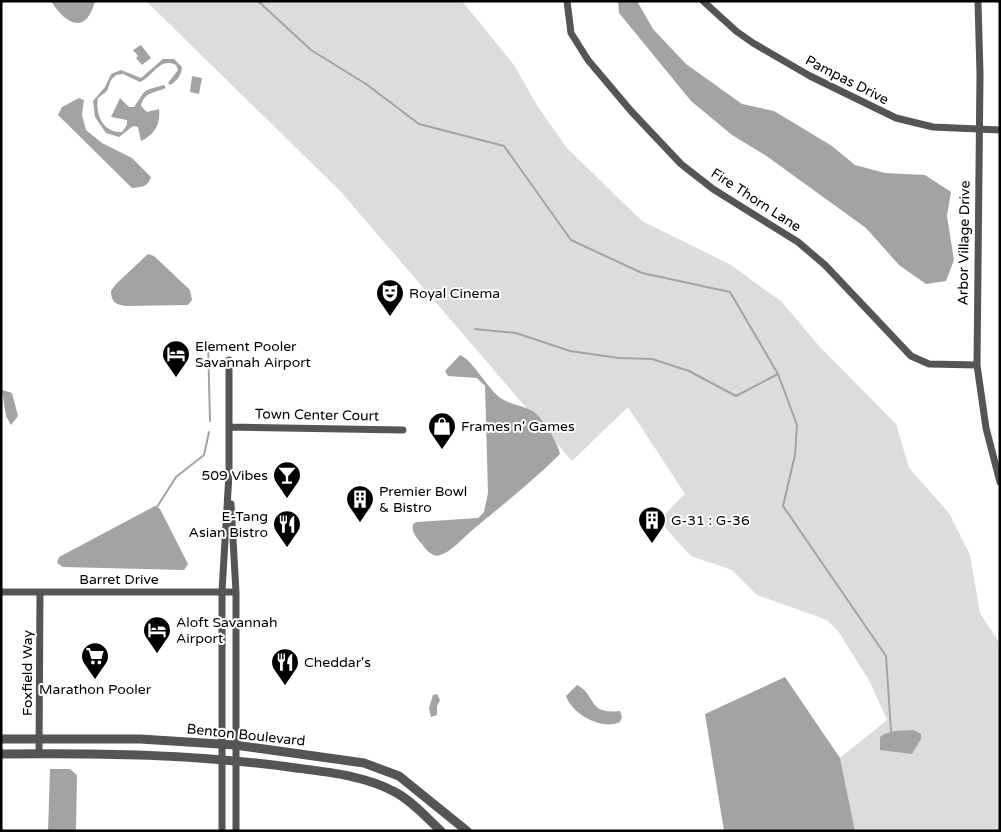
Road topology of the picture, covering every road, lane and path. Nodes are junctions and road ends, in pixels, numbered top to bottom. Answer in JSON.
{"nodes":[{"id":1,"x":567,"y":1,"type":"edge"},
{"id":2,"x":703,"y":1,"type":"edge"},
{"id":3,"x":978,"y":1,"type":"edge"},
{"id":4,"x":978,"y":129,"type":"junction"},
{"id":5,"x":1000,"y":130,"type":"edge"},
{"id":6,"x":229,"y":360,"type":"dead end"},
{"id":7,"x":977,"y":365,"type":"junction"},
{"id":8,"x":230,"y":427,"type":"junction"},
{"id":9,"x":403,"y":430,"type":"dead end"},
{"id":10,"x":229,"y":474,"type":"junction"},
{"id":11,"x":1000,"y":482,"type":"edge"},
{"id":12,"x":222,"y":591,"type":"junction"},
{"id":13,"x":1,"y":592,"type":"edge"},
{"id":14,"x":40,"y":592,"type":"junction"},
{"id":15,"x":236,"y":592,"type":"junction"},
{"id":16,"x":1,"y":739,"type":"edge"},
{"id":17,"x":39,"y":739,"type":"junction"},
{"id":18,"x":221,"y":745,"type":"junction"},
{"id":19,"x":235,"y":746,"type":"junction"},
{"id":20,"x":1,"y":754,"type":"edge"},
{"id":21,"x":39,"y":754,"type":"junction"},
{"id":22,"x":221,"y":759,"type":"junction"},
{"id":23,"x":235,"y":760,"type":"junction"},
{"id":24,"x":222,"y":831,"type":"edge"},
{"id":25,"x":236,"y":831,"type":"edge"},
{"id":26,"x":442,"y":831,"type":"edge"},
{"id":27,"x":467,"y":831,"type":"edge"}],
"edges":[{"from":1,"to":7,"type":"street","name":"Fire Thorn Lane"},
{"from":2,"to":4,"type":"street","name":"Pampas Drive"},
{"from":3,"to":4,"type":"street","name":"Arbor Village Drive"},
{"from":4,"to":5,"type":"street","name":"Pampas Drive"},
{"from":4,"to":7,"type":"street","name":"Arbor Village Drive"},
{"from":6,"to":8,"type":"street"},
{"from":7,"to":11,"type":"street","name":"Arbor Village Drive"},
{"from":8,"to":9,"type":"street","name":"Town Center Court"},
{"from":8,"to":10,"type":"street"},
{"from":10,"to":12,"type":"street"},
{"from":10,"to":15,"type":"street"},
{"from":12,"to":14,"type":"street","name":"Barret Drive"},
{"from":12,"to":15,"type":"street","name":"Barret Drive"},
{"from":12,"to":18,"type":"street"},
{"from":13,"to":14,"type":"street","name":"Barret Drive"},
{"from":14,"to":17,"type":"street","name":"Foxfield Way"},
{"from":15,"to":19,"type":"street"},
{"from":16,"to":17,"type":"street","name":"Benton Boulevard"},
{"from":17,"to":18,"type":"street","name":"Benton Boulevard"},
{"from":17,"to":21,"type":"street","name":"Foxfield Way"},
{"from":18,"to":19,"type":"street","name":"Benton Boulevard"},
{"from":18,"to":22,"type":"street"},
{"from":19,"to":23,"type":"street"},
{"from":19,"to":27,"type":"street","name":"Benton Boulevard"},
{"from":20,"to":21,"type":"street","name":"Benton Boulevard"},
{"from":21,"to":22,"type":"street","name":"Benton Boulevard"},
{"from":22,"to":23,"type":"street","name":"Benton Boulevard"},
{"from":22,"to":24,"type":"street"},
{"from":23,"to":25,"type":"street"},
{"from":23,"to":26,"type":"street","name":"Benton Boulevard"}]}
